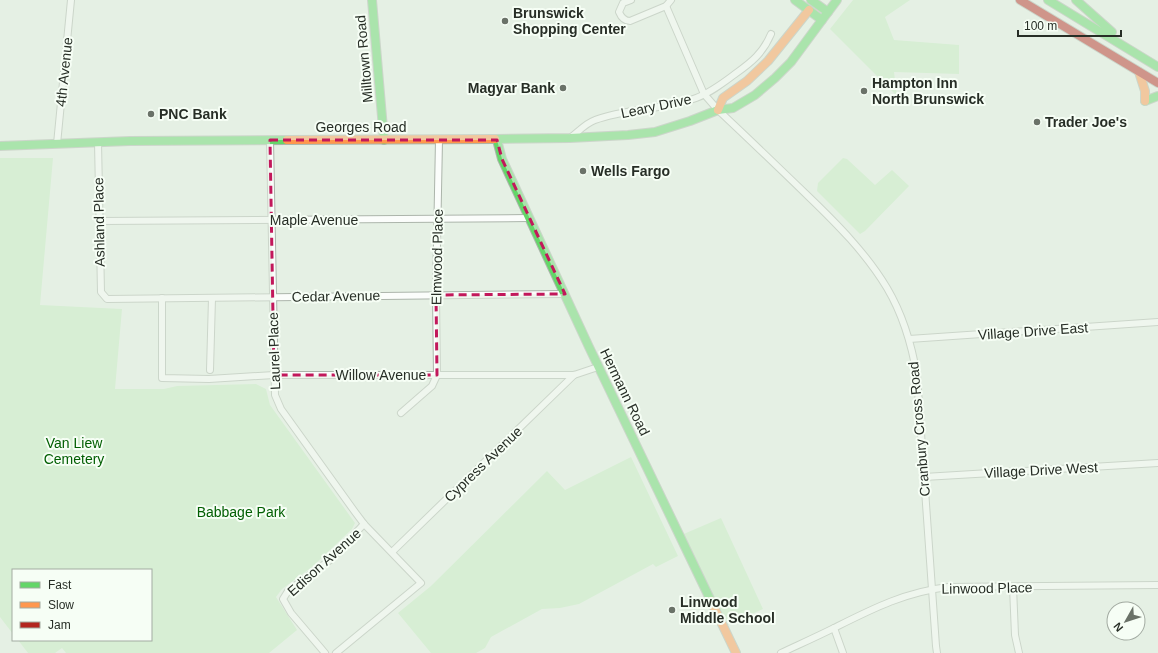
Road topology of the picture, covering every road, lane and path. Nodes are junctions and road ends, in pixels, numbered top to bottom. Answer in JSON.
{"nodes":[{"id":1,"x":71,"y":0,"type":"edge"},
{"id":2,"x":372,"y":0,"type":"edge"},
{"id":3,"x":631,"y":0,"type":"edge"},
{"id":4,"x":671,"y":0,"type":"edge"},
{"id":5,"x":795,"y":0,"type":"edge"},
{"id":6,"x":837,"y":0,"type":"edge"},
{"id":7,"x":1020,"y":0,"type":"edge"},
{"id":8,"x":1048,"y":0,"type":"edge"},
{"id":9,"x":1076,"y":0,"type":"edge"},
{"id":10,"x":814,"y":1,"type":"edge"},
{"id":11,"x":666,"y":6,"type":"junction"},
{"id":12,"x":809,"y":10,"type":"junction"},
{"id":13,"x":828,"y":12,"type":"junction"},
{"id":14,"x":822,"y":20,"type":"junction"},
{"id":15,"x":771,"y":34,"type":"dead end"},
{"id":16,"x":1158,"y":67,"type":"edge"},
{"id":17,"x":1139,"y":72,"type":"junction"},
{"id":18,"x":1158,"y":83,"type":"edge"},
{"id":19,"x":704,"y":94,"type":"junction"},
{"id":20,"x":1158,"y":96,"type":"edge"},
{"id":21,"x":718,"y":110,"type":"junction"},
{"id":22,"x":570,"y":138,"type":"junction"},
{"id":23,"x":270,"y":140,"type":"junction"},
{"id":24,"x":384,"y":140,"type":"junction"},
{"id":25,"x":439,"y":140,"type":"junction"},
{"id":26,"x":497,"y":140,"type":"junction"},
{"id":27,"x":98,"y":142,"type":"junction"},
{"id":28,"x":57,"y":144,"type":"junction"},
{"id":29,"x":0,"y":146,"type":"edge"},
{"id":30,"x":529,"y":218,"type":"junction"},
{"id":31,"x":437,"y":219,"type":"junction"},
{"id":32,"x":272,"y":220,"type":"junction"},
{"id":33,"x":100,"y":221,"type":"junction"},
{"id":34,"x":565,"y":294,"type":"junction"},
{"id":35,"x":436,"y":295,"type":"junction"},
{"id":36,"x":273,"y":297,"type":"junction"},
{"id":37,"x":162,"y":298,"type":"junction"},
{"id":38,"x":212,"y":298,"type":"junction"},
{"id":39,"x":107,"y":299,"type":"joint"},
{"id":40,"x":1158,"y":322,"type":"edge"},
{"id":41,"x":909,"y":339,"type":"junction"},
{"id":42,"x":598,"y":367,"type":"junction"},
{"id":43,"x":210,"y":370,"type":"dead end"},
{"id":44,"x":438,"y":374,"type":"junction"},
{"id":45,"x":274,"y":375,"type":"junction"},
{"id":46,"x":574,"y":375,"type":"junction"},
{"id":47,"x":401,"y":413,"type":"dead end"},
{"id":48,"x":1158,"y":464,"type":"edge"},
{"id":49,"x":924,"y":477,"type":"junction"},
{"id":50,"x":364,"y":524,"type":"junction"},
{"id":51,"x":392,"y":552,"type":"junction"},
{"id":52,"x":1158,"y":585,"type":"edge"},
{"id":53,"x":1013,"y":587,"type":"junction"},
{"id":54,"x":932,"y":589,"type":"junction"},
{"id":55,"x":834,"y":628,"type":"junction"},
{"id":56,"x":325,"y":653,"type":"edge"},
{"id":57,"x":336,"y":653,"type":"edge"},
{"id":58,"x":736,"y":653,"type":"edge"},
{"id":59,"x":781,"y":653,"type":"edge"},
{"id":60,"x":843,"y":653,"type":"edge"},
{"id":61,"x":937,"y":653,"type":"edge"},
{"id":62,"x":1019,"y":653,"type":"edge"}],
"edges":[{"from":1,"to":28,"type":"street","name":"4th Avenue"},
{"from":2,"to":24,"type":"main road","name":"Milltown Road"},
{"from":3,"to":11,"type":"street"},
{"from":4,"to":11,"type":"street"},
{"from":5,"to":12,"type":"main road"},
{"from":6,"to":13,"type":"main road","name":"Georges Road"},
{"from":7,"to":17,"type":"main road"},
{"from":8,"to":16,"type":"main road"},
{"from":9,"to":16,"type":"main road"},
{"from":10,"to":12,"type":"main road"},
{"from":10,"to":13,"type":"main road"},
{"from":11,"to":19,"type":"street","name":"Cranbury Cross Road"},
{"from":12,"to":14,"type":"main road"},
{"from":12,"to":21,"type":"main road"},
{"from":13,"to":14,"type":"main road","name":"Georges Road"},
{"from":14,"to":21,"type":"main road","name":"Georges Road"},
{"from":15,"to":19,"type":"street","name":"Leary Drive"},
{"from":17,"to":18,"type":"main road"},
{"from":17,"to":20,"type":"main road"},
{"from":19,"to":21,"type":"street","name":"Cranbury Cross Road"},
{"from":19,"to":22,"type":"street","name":"Leary Drive"},
{"from":21,"to":22,"type":"main road","name":"Georges Road"},
{"from":21,"to":41,"type":"street","name":"Cranbury Cross Road"},
{"from":22,"to":26,"type":"main road","name":"Georges Road"},
{"from":23,"to":24,"type":"main road","name":"Georges Road"},
{"from":23,"to":27,"type":"main road","name":"Georges Road"},
{"from":23,"to":32,"type":"street","name":"Laurel Place"},
{"from":24,"to":25,"type":"main road","name":"Georges Road"},
{"from":25,"to":26,"type":"main road","name":"Georges Road"},
{"from":25,"to":31,"type":"street","name":"Elmwood Place"},
{"from":26,"to":30,"type":"main road","name":"Hermann Road"},
{"from":27,"to":28,"type":"main road","name":"Georges Road"},
{"from":27,"to":33,"type":"street","name":"Ashland Place"},
{"from":28,"to":29,"type":"main road","name":"Georges Road"},
{"from":30,"to":31,"type":"street","name":"Maple Avenue"},
{"from":30,"to":34,"type":"main road","name":"Hermann Road"},
{"from":31,"to":32,"type":"street","name":"Maple Avenue"},
{"from":31,"to":35,"type":"street","name":"Elmwood Place"},
{"from":32,"to":33,"type":"street","name":"Maple Avenue"},
{"from":32,"to":36,"type":"street","name":"Laurel Place"},
{"from":33,"to":39,"type":"street","name":"Ashland Place"},
{"from":34,"to":35,"type":"street","name":"Cedar Avenue"},
{"from":34,"to":42,"type":"main road","name":"Hermann Road"},
{"from":35,"to":36,"type":"street","name":"Cedar Avenue"},
{"from":35,"to":44,"type":"street","name":"Elmwood Place"},
{"from":36,"to":38,"type":"street","name":"Cedar Avenue"},
{"from":36,"to":45,"type":"street","name":"Laurel Place"},
{"from":37,"to":38,"type":"street","name":"Cedar Avenue"},
{"from":37,"to":39,"type":"street","name":"Cedar Avenue"},
{"from":37,"to":45,"type":"street","name":"Willow Avenue"},
{"from":38,"to":43,"type":"street"},
{"from":40,"to":41,"type":"street","name":"Village Drive East"},
{"from":41,"to":49,"type":"street","name":"Cranbury Cross Road"},
{"from":42,"to":46,"type":"street","name":"Willow Avenue"},
{"from":42,"to":58,"type":"main road","name":"Hermann Road"},
{"from":44,"to":45,"type":"street","name":"Willow Avenue"},
{"from":44,"to":46,"type":"street","name":"Willow Avenue"},
{"from":44,"to":47,"type":"street"},
{"from":45,"to":50,"type":"street","name":"Laurel Place"},
{"from":46,"to":51,"type":"street","name":"Cypress Avenue"},
{"from":48,"to":49,"type":"street","name":"Village Drive West"},
{"from":49,"to":54,"type":"street","name":"Cranbury Cross Road"},
{"from":50,"to":51,"type":"street","name":"Laurel Place"},
{"from":50,"to":56,"type":"street","name":"Edison Avenue"},
{"from":51,"to":57,"type":"street","name":"Laurel Place"},
{"from":52,"to":53,"type":"street","name":"Linwood Place"},
{"from":53,"to":54,"type":"street","name":"Linwood Place"},
{"from":53,"to":62,"type":"street"},
{"from":54,"to":55,"type":"street","name":"Linwood Place"},
{"from":54,"to":61,"type":"street","name":"Cranbury Cross Road"},
{"from":55,"to":59,"type":"street","name":"Linwood Place"},
{"from":55,"to":60,"type":"street"}]}
